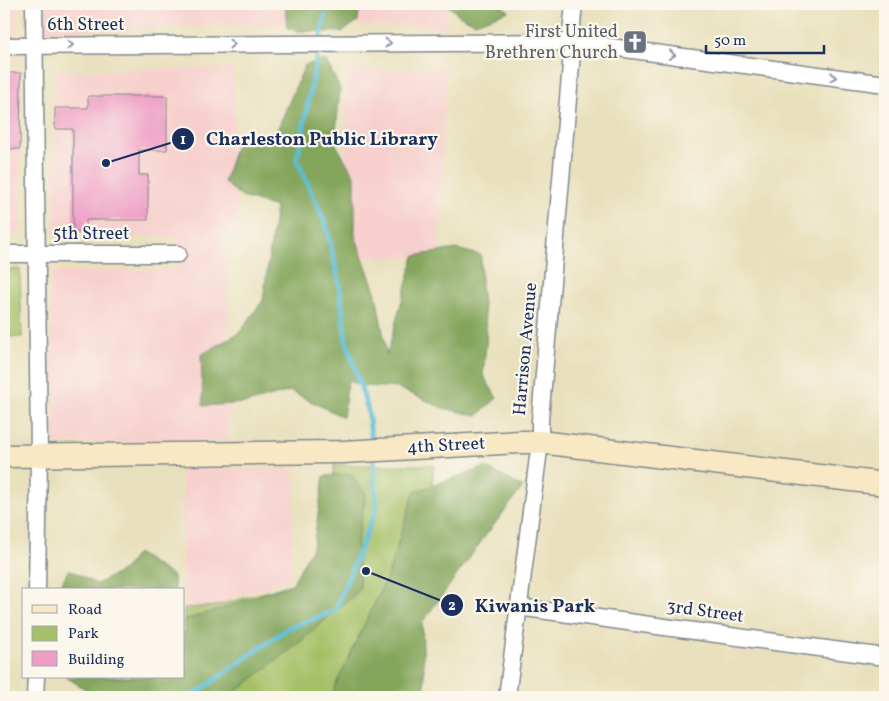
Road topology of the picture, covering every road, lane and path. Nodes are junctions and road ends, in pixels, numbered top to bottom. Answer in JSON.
{"nodes":[{"id":1,"x":34,"y":4,"type":"edge"},
{"id":2,"x":574,"y":4,"type":"edge"},
{"id":3,"x":574,"y":42,"type":"junction"},
{"id":4,"x":4,"y":46,"type":"edge"},
{"id":5,"x":35,"y":46,"type":"junction"},
{"id":6,"x":885,"y":84,"type":"edge"},
{"id":7,"x":4,"y":254,"type":"edge"},
{"id":8,"x":37,"y":254,"type":"junction"},
{"id":9,"x":178,"y":254,"type":"dead end"},
{"id":10,"x":540,"y":442,"type":"junction"},
{"id":11,"x":39,"y":455,"type":"junction"},
{"id":12,"x":4,"y":456,"type":"edge"},
{"id":13,"x":885,"y":484,"type":"edge"},
{"id":14,"x":37,"y":588,"type":"edge"},
{"id":15,"x":518,"y":606,"type":"junction"},
{"id":16,"x":885,"y":657,"type":"edge"},
{"id":17,"x":36,"y":678,"type":"edge"},
{"id":18,"x":35,"y":697,"type":"edge"},
{"id":19,"x":507,"y":697,"type":"edge"}],
"edges":[{"from":1,"to":5,"type":"street"},
{"from":2,"to":3,"type":"street","name":"Harrison Avenue"},
{"from":5,"to":3,"type":"street","name":"6th Street","one_way":true},
{"from":3,"to":6,"type":"street","name":"6th Street","one_way":true},
{"from":3,"to":10,"type":"street","name":"Harrison Avenue"},
{"from":4,"to":5,"type":"street","name":"6th Street"},
{"from":5,"to":8,"type":"street"},
{"from":7,"to":8,"type":"street","name":"5th Street"},
{"from":8,"to":9,"type":"street","name":"5th Street"},
{"from":8,"to":11,"type":"street"},
{"from":10,"to":11,"type":"street","name":"4th Street"},
{"from":10,"to":13,"type":"street","name":"4th Street"},
{"from":10,"to":15,"type":"street","name":"Harrison Avenue"},
{"from":11,"to":12,"type":"street","name":"4th Street"},
{"from":11,"to":14,"type":"street"},
{"from":15,"to":16,"type":"street","name":"3rd Street"},
{"from":15,"to":19,"type":"street","name":"Harrison Avenue"},
{"from":17,"to":18,"type":"street"}]}
